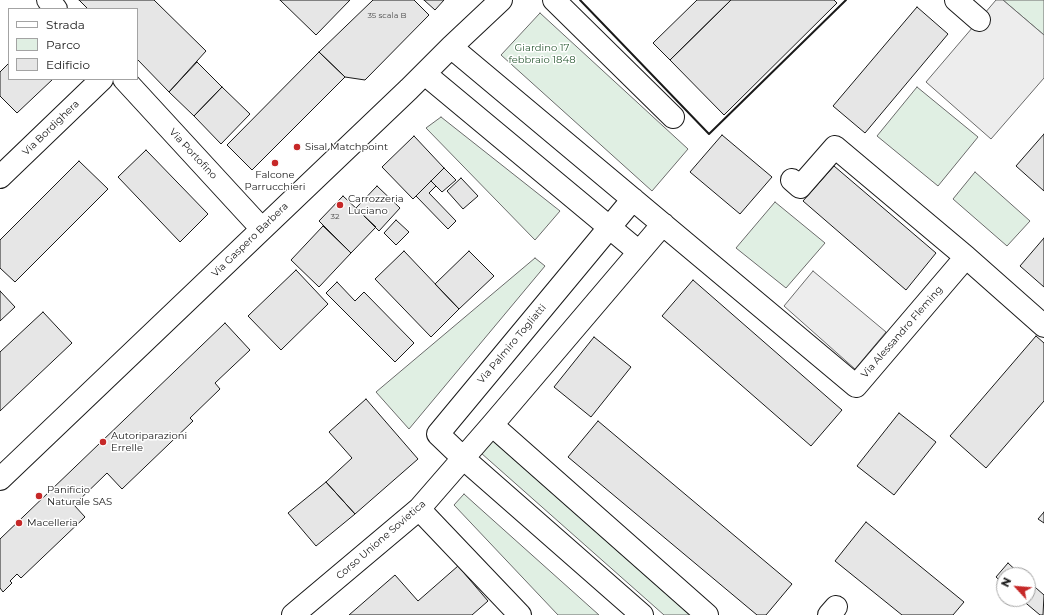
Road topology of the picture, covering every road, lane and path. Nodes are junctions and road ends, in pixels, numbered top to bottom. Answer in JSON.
{"nodes":[{"id":1,"x":48,"y":0,"type":"edge"},
{"id":2,"x":501,"y":0,"type":"edge"},
{"id":3,"x":554,"y":0,"type":"edge"},
{"id":4,"x":962,"y":2,"type":"edge"},
{"id":5,"x":55,"y":8,"type":"edge"},
{"id":6,"x":979,"y":20,"type":"dead end"},
{"id":7,"x":451,"y":47,"type":"junction"},
{"id":8,"x":425,"y":74,"type":"junction"},
{"id":9,"x":101,"y":80,"type":"edge"},
{"id":10,"x":125,"y":80,"type":"edge"},
{"id":11,"x":673,"y":117,"type":"dead end"},
{"id":12,"x":0,"y":176,"type":"edge"},
{"id":13,"x":792,"y":180,"type":"dead end"},
{"id":14,"x":633,"y":199,"type":"junction"},
{"id":15,"x":663,"y":224,"type":"junction"},
{"id":16,"x":609,"y":228,"type":"junction"},
{"id":17,"x":262,"y":229,"type":"junction"},
{"id":18,"x":639,"y":252,"type":"junction"},
{"id":19,"x":966,"y":257,"type":"junction"},
{"id":20,"x":1044,"y":326,"type":"edge"},
{"id":21,"x":492,"y":426,"type":"junction"},
{"id":22,"x":463,"y":458,"type":"junction"},
{"id":23,"x":0,"y":479,"type":"edge"},
{"id":24,"x":419,"y":509,"type":"junction"},
{"id":25,"x":293,"y":615,"type":"edge"},
{"id":26,"x":520,"y":615,"type":"edge"},
{"id":27,"x":642,"y":615,"type":"edge"},
{"id":28,"x":707,"y":615,"type":"edge"}],
"edges":[{"from":1,"to":5,"type":"street"},
{"from":2,"to":7,"type":"street","name":"Via Gaspero Barbera"},
{"from":3,"to":11,"type":"street"},
{"from":4,"to":6,"type":"street"},
{"from":7,"to":8,"type":"street","name":"Via Gaspero Barbera"},
{"from":7,"to":14,"type":"street"},
{"from":8,"to":16,"type":"street"},
{"from":8,"to":17,"type":"street","name":"Via Gaspero Barbera"},
{"from":9,"to":12,"type":"street","name":"Via Bordighera"},
{"from":10,"to":17,"type":"street","name":"Via Portofino"},
{"from":13,"to":19,"type":"street"},
{"from":14,"to":15,"type":"street"},
{"from":14,"to":16,"type":"street","name":"Via Palmiro Togliatti"},
{"from":15,"to":18,"type":"street"},
{"from":15,"to":19,"type":"street","name":"Via Alessandro Fleming"},
{"from":16,"to":18,"type":"street"},
{"from":16,"to":22,"type":"street","name":"Via Palmiro Togliatti"},
{"from":17,"to":23,"type":"street","name":"Via Gaspero Barbera"},
{"from":18,"to":21,"type":"street"},
{"from":19,"to":20,"type":"street"},
{"from":21,"to":22,"type":"street"},
{"from":21,"to":28,"type":"street"},
{"from":22,"to":24,"type":"street","name":"Corso Unione Sovietica"},
{"from":22,"to":27,"type":"street","name":"Via Palmiro Togliatti"},
{"from":24,"to":25,"type":"street","name":"Corso Unione Sovietica"},
{"from":24,"to":26,"type":"street"}]}
